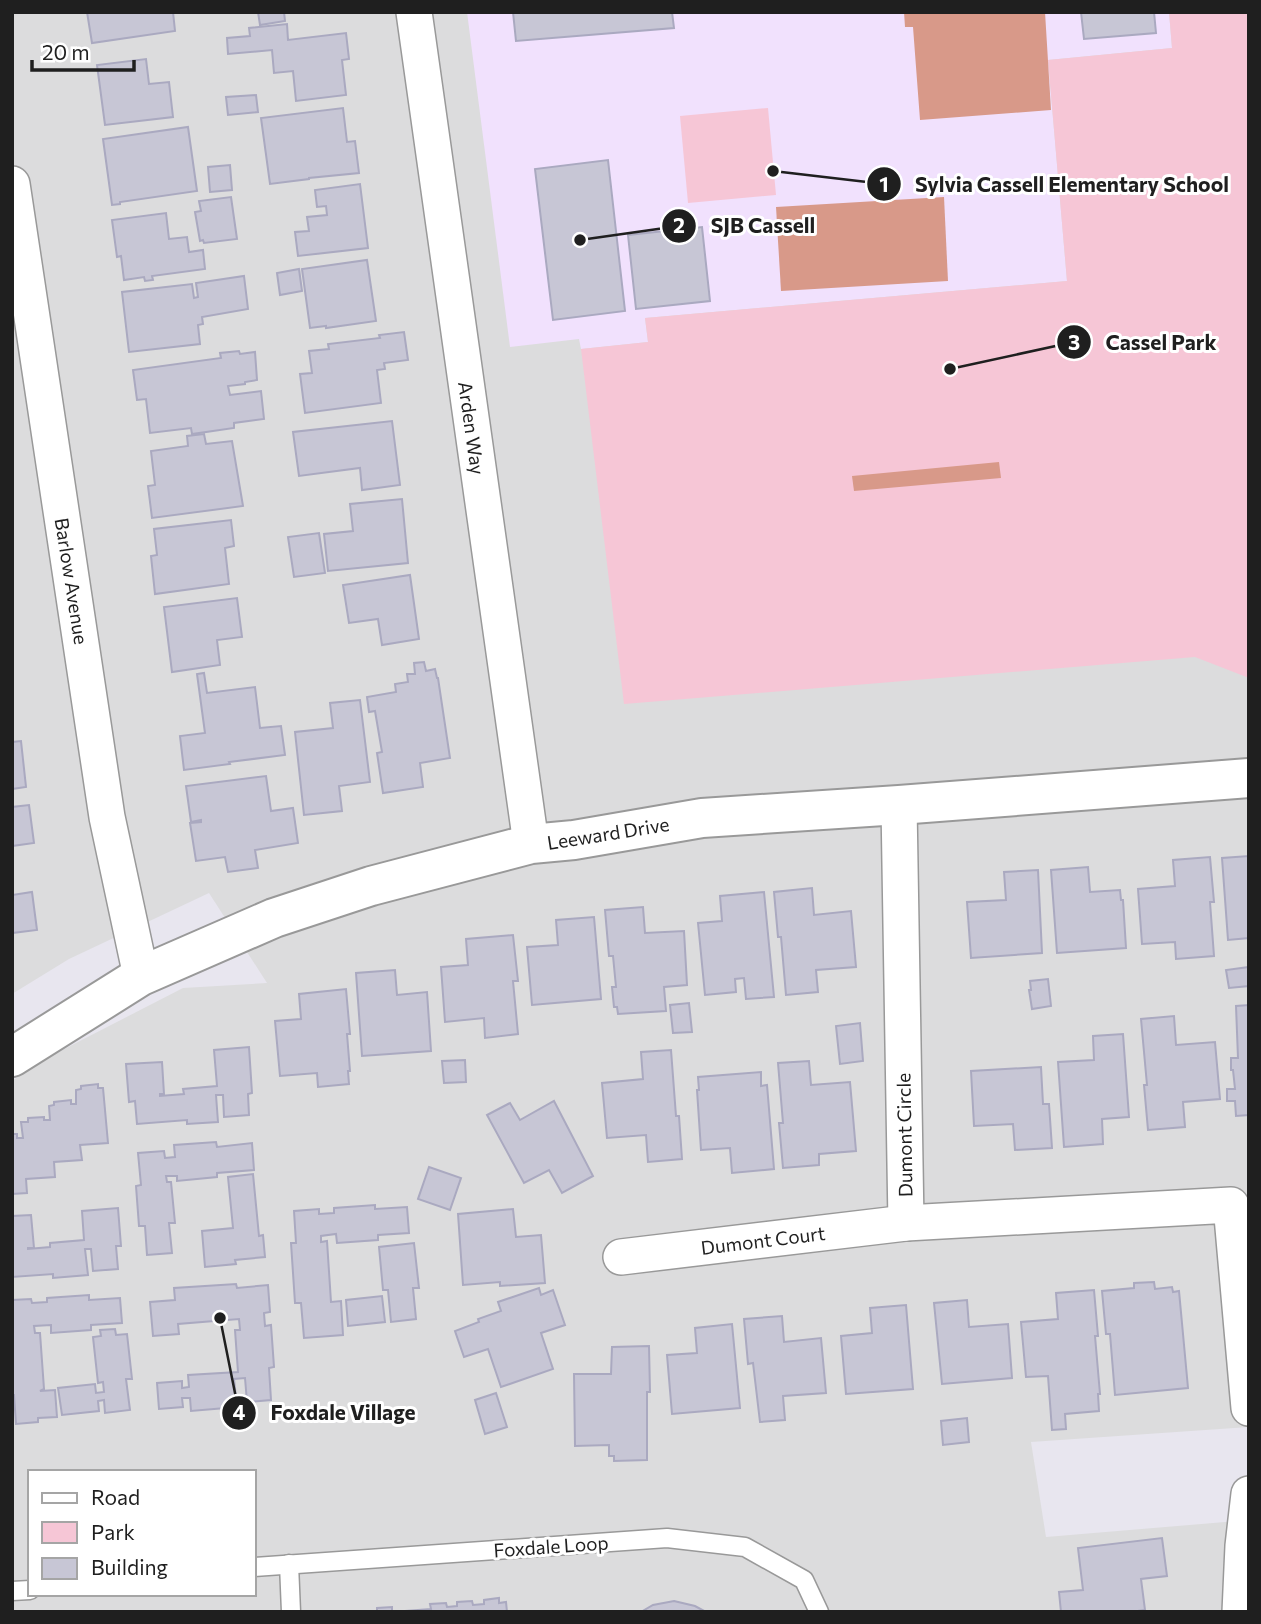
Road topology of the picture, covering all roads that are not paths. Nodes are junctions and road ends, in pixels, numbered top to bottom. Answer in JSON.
{"nodes":[{"id":1,"x":414,"y":12,"type":"edge"},
{"id":2,"x":12,"y":184,"type":"edge"},
{"id":3,"x":1249,"y":778,"type":"edge"},
{"id":4,"x":899,"y":805,"type":"junction"},
{"id":5,"x":531,"y":844,"type":"junction"},
{"id":6,"x":141,"y":976,"type":"junction"},
{"id":7,"x":12,"y":1057,"type":"edge"},
{"id":8,"x":906,"y":1223,"type":"junction"},
{"id":9,"x":621,"y":1257,"type":"dead end"},
{"id":10,"x":1249,"y":1408,"type":"edge"},
{"id":11,"x":1249,"y":1494,"type":"edge"},
{"id":12,"x":1246,"y":1545,"type":"edge"},
{"id":13,"x":289,"y":1564,"type":"junction"},
{"id":14,"x":256,"y":1567,"type":"edge"},
{"id":15,"x":291,"y":1612,"type":"edge"},
{"id":16,"x":819,"y":1612,"type":"edge"},
{"id":17,"x":1240,"y":1612,"type":"edge"}],
"edges":[{"from":1,"to":5,"type":"street","name":"Arden Way"},
{"from":2,"to":6,"type":"street","name":"Barlow Avenue"},
{"from":3,"to":4,"type":"street","name":"Leeward Drive"},
{"from":4,"to":5,"type":"street","name":"Leeward Drive"},
{"from":4,"to":8,"type":"street","name":"Dumont Circle"},
{"from":5,"to":6,"type":"street","name":"Leeward Drive"},
{"from":6,"to":7,"type":"street","name":"Leeward Drive"},
{"from":8,"to":9,"type":"street","name":"Dumont Court"},
{"from":8,"to":10,"type":"street","name":"Dumont Circle"},
{"from":11,"to":12,"type":"street"},
{"from":12,"to":17,"type":"street"},
{"from":13,"to":14,"type":"lane","name":"Foxdale Loop"},
{"from":13,"to":15,"type":"lane"},
{"from":13,"to":16,"type":"lane","name":"Foxdale Loop"}]}
